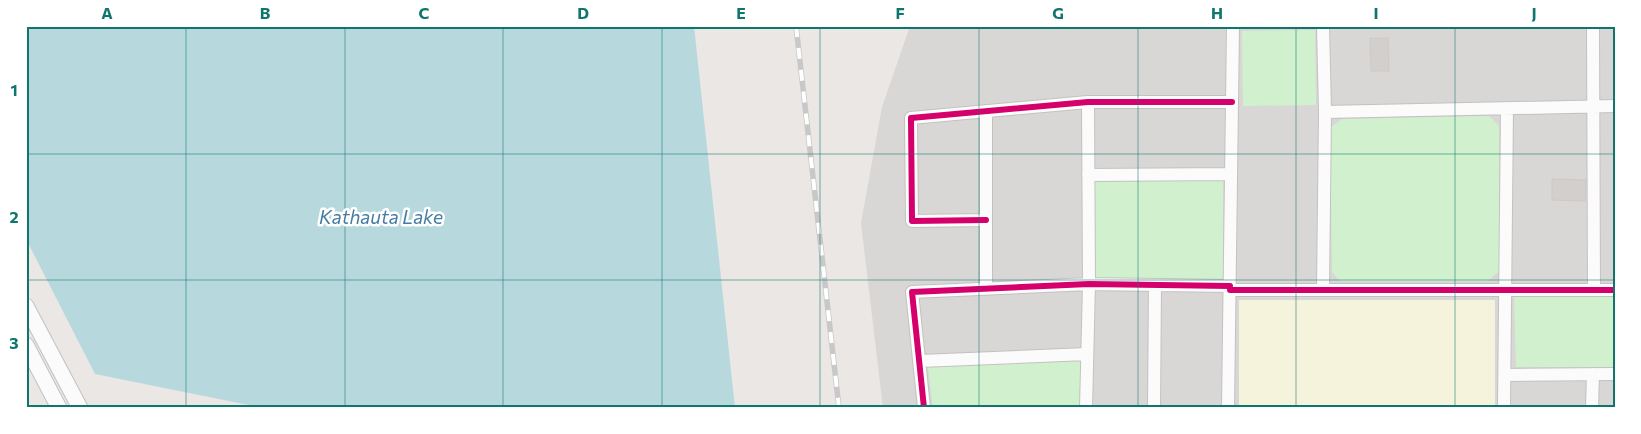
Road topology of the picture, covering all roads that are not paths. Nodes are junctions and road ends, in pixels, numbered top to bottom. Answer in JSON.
{"nodes":[{"id":1,"x":1233,"y":26,"type":"edge"},
{"id":2,"x":1323,"y":26,"type":"edge"},
{"id":3,"x":1593,"y":26,"type":"edge"},
{"id":4,"x":1088,"y":102,"type":"junction"},
{"id":5,"x":1232,"y":102,"type":"junction"},
{"id":6,"x":1593,"y":106,"type":"junction"},
{"id":7,"x":1615,"y":106,"type":"edge"},
{"id":8,"x":1507,"y":108,"type":"junction"},
{"id":9,"x":986,"y":111,"type":"junction"},
{"id":10,"x":1324,"y":112,"type":"junction"},
{"id":11,"x":1231,"y":174,"type":"junction"},
{"id":12,"x":1088,"y":175,"type":"junction"},
{"id":13,"x":986,"y":220,"type":"junction"},
{"id":14,"x":1089,"y":284,"type":"junction"},
{"id":15,"x":1155,"y":285,"type":"junction"},
{"id":16,"x":986,"y":288,"type":"junction"},
{"id":17,"x":1230,"y":288,"type":"junction"},
{"id":18,"x":1323,"y":290,"type":"junction"},
{"id":19,"x":1506,"y":290,"type":"junction"},
{"id":20,"x":1594,"y":290,"type":"junction"},
{"id":21,"x":1615,"y":290,"type":"edge"},
{"id":22,"x":26,"y":306,"type":"edge"},
{"id":23,"x":26,"y":345,"type":"edge"},
{"id":24,"x":1087,"y":354,"type":"junction"},
{"id":25,"x":920,"y":361,"type":"junction"},
{"id":26,"x":1593,"y":374,"type":"junction"},
{"id":27,"x":1615,"y":374,"type":"edge"},
{"id":28,"x":1505,"y":375,"type":"junction"},
{"id":29,"x":59,"y":408,"type":"edge"},
{"id":30,"x":80,"y":408,"type":"edge"},
{"id":31,"x":924,"y":408,"type":"edge"},
{"id":32,"x":1086,"y":408,"type":"edge"},
{"id":33,"x":1154,"y":408,"type":"edge"},
{"id":34,"x":1228,"y":408,"type":"edge"},
{"id":35,"x":1504,"y":408,"type":"edge"},
{"id":36,"x":1592,"y":408,"type":"edge"}],
"edges":[{"from":1,"to":5,"type":"street"},
{"from":2,"to":10,"type":"street"},
{"from":3,"to":6,"type":"street"},
{"from":4,"to":5,"type":"street"},
{"from":4,"to":9,"type":"street"},
{"from":4,"to":12,"type":"street"},
{"from":5,"to":11,"type":"street"},
{"from":6,"to":7,"type":"street"},
{"from":6,"to":8,"type":"street"},
{"from":6,"to":20,"type":"street"},
{"from":8,"to":10,"type":"street"},
{"from":8,"to":19,"type":"street"},
{"from":9,"to":13,"type":"street"},
{"from":9,"to":13,"type":"street"},
{"from":10,"to":18,"type":"street"},
{"from":11,"to":12,"type":"street"},
{"from":11,"to":17,"type":"street"},
{"from":12,"to":14,"type":"street"},
{"from":13,"to":16,"type":"street"},
{"from":14,"to":15,"type":"street"},
{"from":14,"to":16,"type":"street"},
{"from":14,"to":24,"type":"street"},
{"from":15,"to":17,"type":"street"},
{"from":15,"to":33,"type":"street"},
{"from":16,"to":25,"type":"street"},
{"from":17,"to":18,"type":"street"},
{"from":17,"to":34,"type":"street"},
{"from":18,"to":19,"type":"street"},
{"from":19,"to":20,"type":"street"},
{"from":19,"to":28,"type":"street"},
{"from":20,"to":21,"type":"street"},
{"from":22,"to":30,"type":"street"},
{"from":23,"to":29,"type":"street"},
{"from":24,"to":25,"type":"street"},
{"from":24,"to":32,"type":"street"},
{"from":25,"to":31,"type":"street"},
{"from":26,"to":27,"type":"street"},
{"from":26,"to":28,"type":"street"},
{"from":26,"to":36,"type":"street"},
{"from":28,"to":35,"type":"street"}]}
